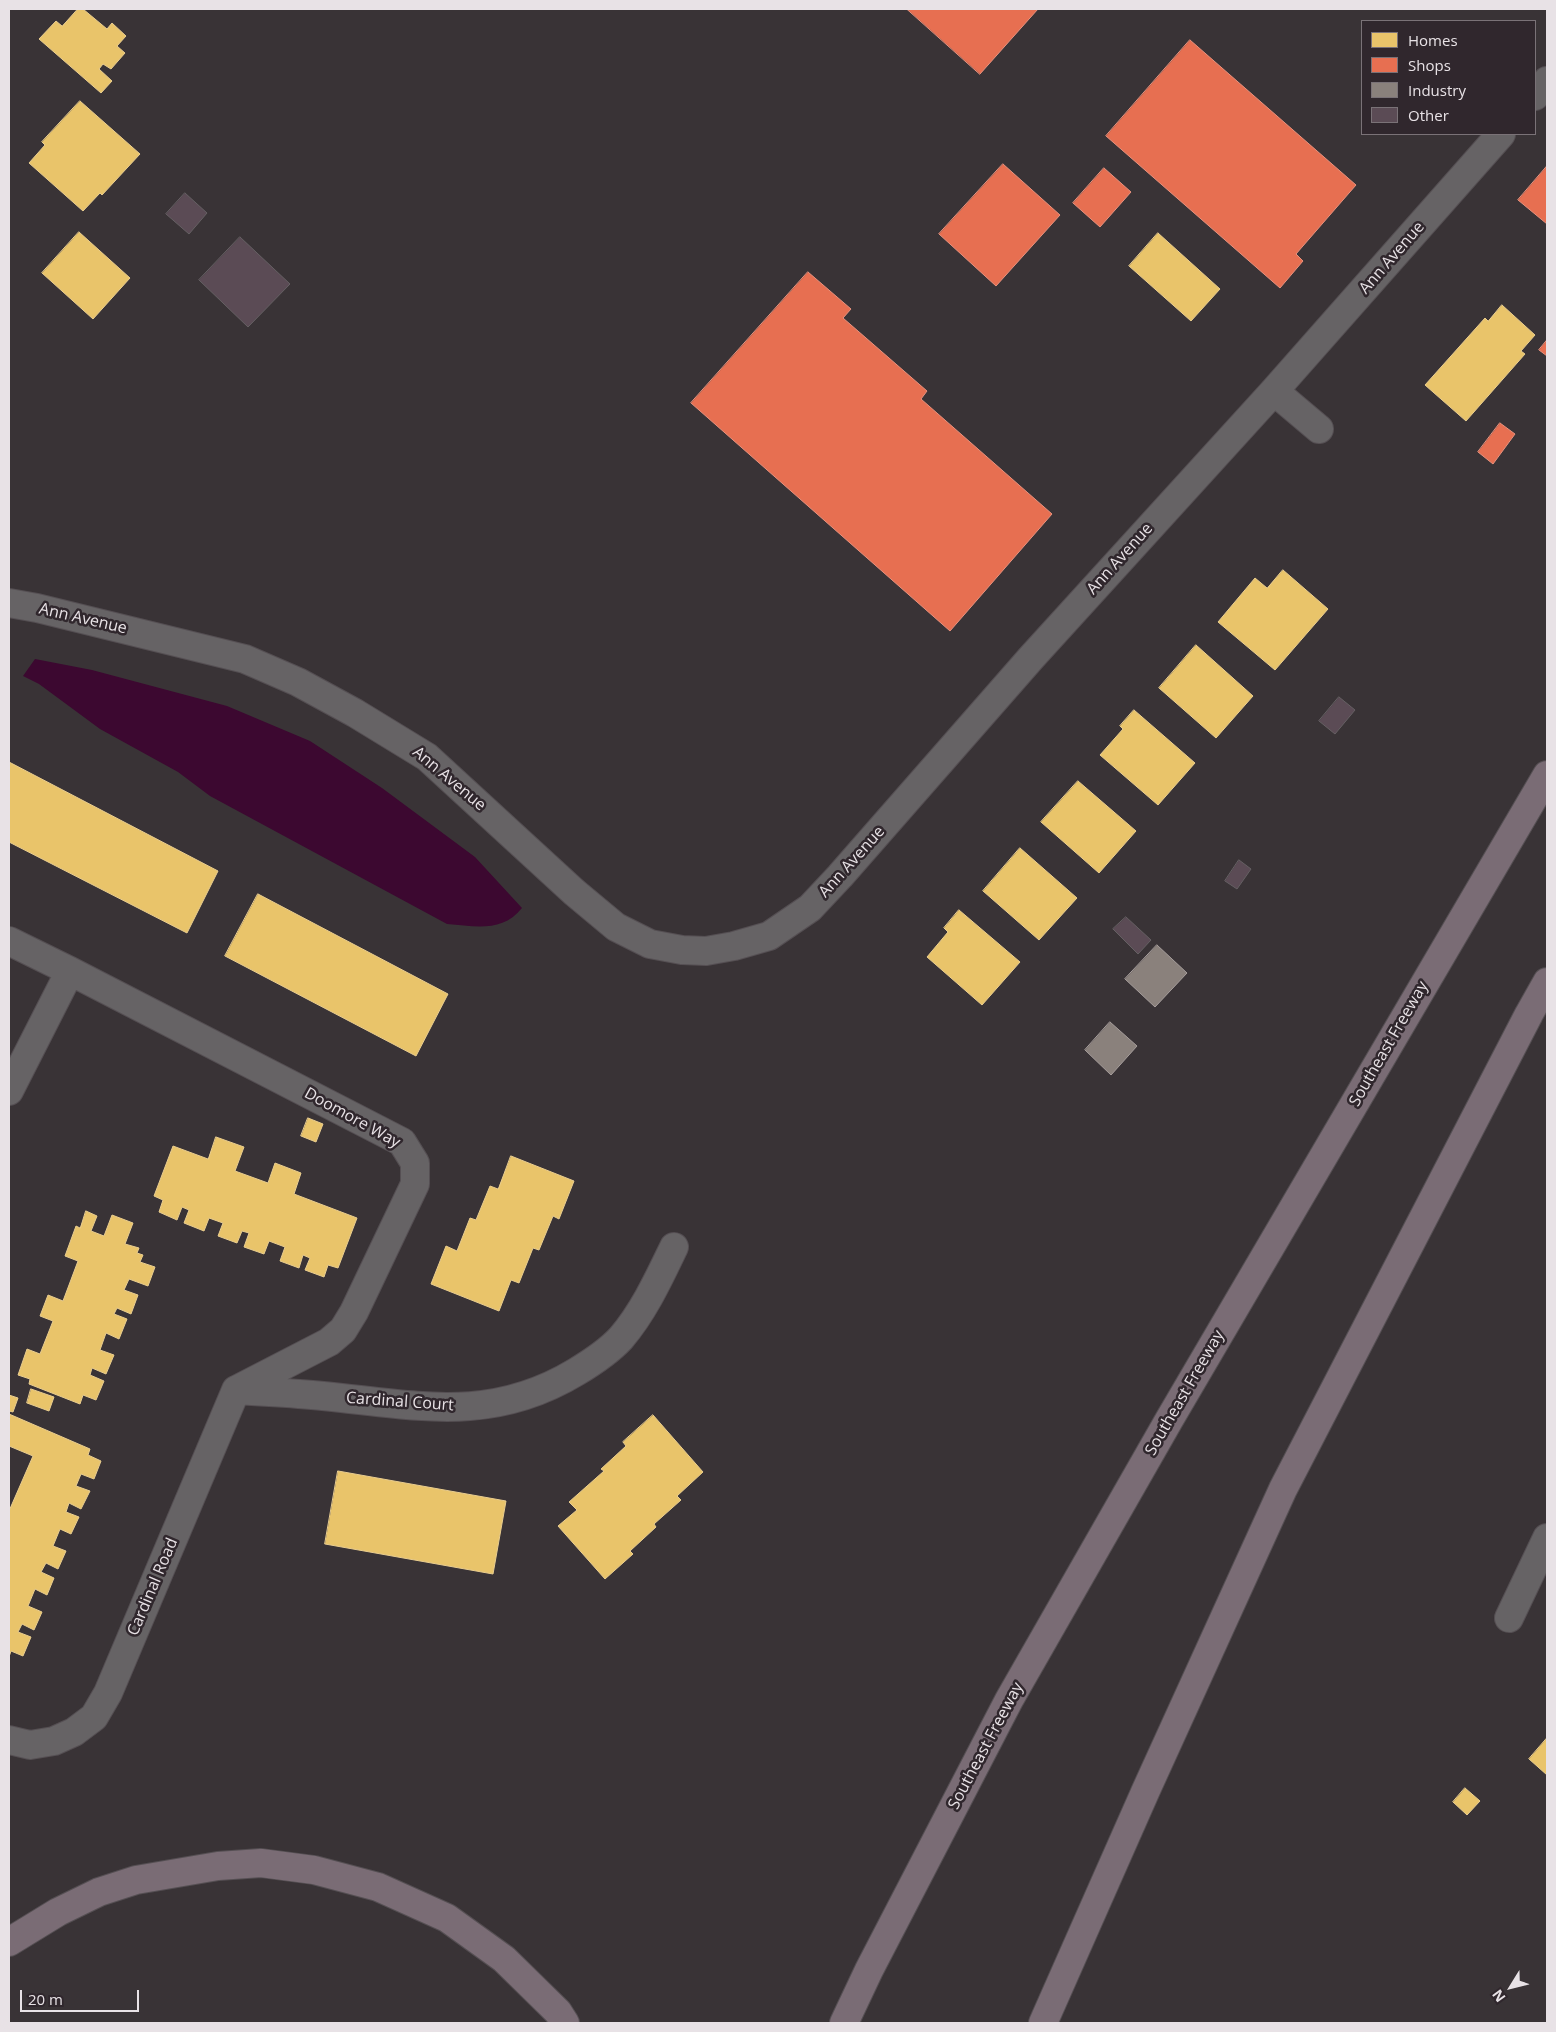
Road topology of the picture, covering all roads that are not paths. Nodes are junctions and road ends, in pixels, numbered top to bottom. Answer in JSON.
{"nodes":[{"id":1,"x":1547,"y":81,"type":"edge"},
{"id":2,"x":1536,"y":95,"type":"edge"},
{"id":3,"x":1500,"y":135,"type":"edge"},
{"id":4,"x":1274,"y":391,"type":"junction"},
{"id":5,"x":1319,"y":429,"type":"dead end"},
{"id":6,"x":9,"y":603,"type":"edge"},
{"id":7,"x":1547,"y":775,"type":"edge"},
{"id":8,"x":9,"y":941,"type":"edge"},
{"id":9,"x":70,"y":971,"type":"junction"},
{"id":10,"x":1547,"y":982,"type":"edge"},
{"id":11,"x":9,"y":1091,"type":"edge"},
{"id":12,"x":674,"y":1247,"type":"dead end"},
{"id":13,"x":236,"y":1390,"type":"junction"},
{"id":14,"x":1547,"y":1538,"type":"edge"},
{"id":15,"x":1539,"y":1579,"type":"edge"},
{"id":16,"x":1509,"y":1618,"type":"dead end"},
{"id":17,"x":19,"y":1743,"type":"edge"},
{"id":18,"x":9,"y":1942,"type":"edge"},
{"id":19,"x":566,"y":2023,"type":"edge"},
{"id":20,"x":844,"y":2023,"type":"edge"},
{"id":21,"x":1044,"y":2023,"type":"edge"}],
"edges":[{"from":1,"to":2,"type":"street"},
{"from":3,"to":4,"type":"street","name":"Ann Avenue"},
{"from":4,"to":5,"type":"street"},
{"from":4,"to":6,"type":"street","name":"Ann Avenue"},
{"from":7,"to":20,"type":"highway","name":"Southeast Freeway"},
{"from":8,"to":9,"type":"street","name":"Doomore Way"},
{"from":9,"to":11,"type":"street"},
{"from":9,"to":13,"type":"street","name":"Doomore Way"},
{"from":10,"to":21,"type":"highway"},
{"from":12,"to":13,"type":"street","name":"Cardinal Court"},
{"from":13,"to":17,"type":"street","name":"Cardinal Road"},
{"from":14,"to":15,"type":"street"},
{"from":15,"to":16,"type":"street"},
{"from":18,"to":19,"type":"highway"}]}
